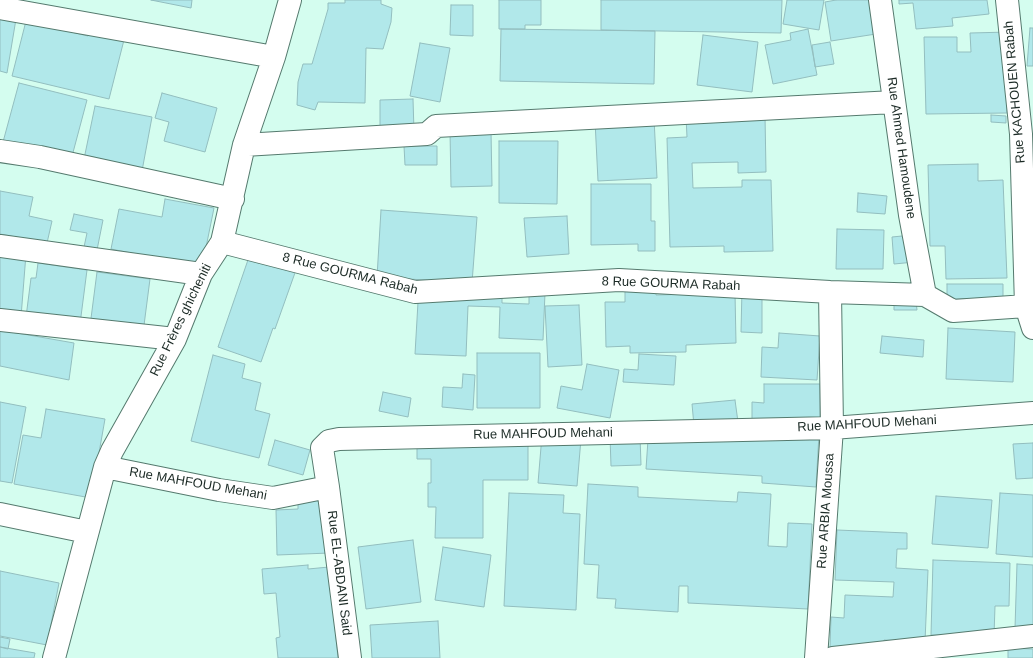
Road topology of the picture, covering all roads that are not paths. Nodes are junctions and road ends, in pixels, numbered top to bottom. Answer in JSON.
{"nodes":[{"id":1,"x":290,"y":0,"type":"edge"},
{"id":2,"x":880,"y":0,"type":"edge"},
{"id":3,"x":1007,"y":0,"type":"edge"},
{"id":4,"x":0,"y":8,"type":"edge"},
{"id":5,"x":274,"y":57,"type":"junction"},
{"id":6,"x":894,"y":102,"type":"junction"},
{"id":7,"x":244,"y":145,"type":"junction"},
{"id":8,"x":0,"y":151,"type":"edge"},
{"id":9,"x":232,"y":199,"type":"junction"},
{"id":10,"x":222,"y":242,"type":"junction"},
{"id":11,"x":0,"y":246,"type":"edge"},
{"id":12,"x":201,"y":274,"type":"junction"},
{"id":13,"x":830,"y":292,"type":"junction"},
{"id":14,"x":925,"y":295,"type":"junction"},
{"id":15,"x":1026,"y":306,"type":"junction"},
{"id":16,"x":0,"y":320,"type":"edge"},
{"id":17,"x":1033,"y":328,"type":"edge"},
{"id":18,"x":174,"y":339,"type":"junction"},
{"id":19,"x":1033,"y":413,"type":"edge"},
{"id":20,"x":832,"y":428,"type":"junction"},
{"id":21,"x":105,"y":467,"type":"junction"},
{"id":22,"x":328,"y":487,"type":"junction"},
{"id":23,"x":0,"y":514,"type":"edge"},
{"id":24,"x":87,"y":532,"type":"junction"},
{"id":25,"x":1033,"y":636,"type":"edge"},
{"id":26,"x":54,"y":658,"type":"edge"},
{"id":27,"x":350,"y":658,"type":"edge"},
{"id":28,"x":816,"y":658,"type":"edge"},
{"id":29,"x":833,"y":658,"type":"edge"}],
"edges":[{"from":1,"to":5,"type":"street","name":"Rue Frères ghicheniti"},
{"from":2,"to":6,"type":"street","name":"Rue Ahmed Hamoudene"},
{"from":3,"to":15,"type":"street","name":"Rue KACHOUEN Rabah"},
{"from":4,"to":5,"type":"street"},
{"from":5,"to":7,"type":"street","name":"Rue Frères ghicheniti"},
{"from":6,"to":7,"type":"street"},
{"from":6,"to":14,"type":"street","name":"Rue Ahmed Hamoudene"},
{"from":7,"to":9,"type":"street","name":"Rue Frères ghicheniti"},
{"from":8,"to":9,"type":"street"},
{"from":9,"to":10,"type":"street","name":"Rue Frères ghicheniti"},
{"from":10,"to":12,"type":"street","name":"Rue Frères ghicheniti"},
{"from":10,"to":13,"type":"street","name":"8 Rue GOURMA Rabah"},
{"from":11,"to":12,"type":"street"},
{"from":12,"to":18,"type":"street","name":"Rue Frères ghicheniti"},
{"from":13,"to":14,"type":"street","name":"8 Rue GOURMA Rabah"},
{"from":13,"to":20,"type":"street","name":"Rue ARBIA Moussa"},
{"from":14,"to":15,"type":"street","name":"8 Rue GOURMA Rabah"},
{"from":15,"to":17,"type":"street","name":"Rue KACHOUEN Rabah"},
{"from":16,"to":18,"type":"street"},
{"from":18,"to":21,"type":"street","name":"Rue Frères ghicheniti"},
{"from":19,"to":20,"type":"street","name":"Rue MAHFOUD Mehani"},
{"from":20,"to":22,"type":"street","name":"Rue MAHFOUD Mehani"},
{"from":20,"to":28,"type":"street","name":"Rue ARBIA Moussa"},
{"from":21,"to":22,"type":"street","name":"Rue MAHFOUD Mehani"},
{"from":21,"to":24,"type":"street","name":"Rue Frères ghicheniti"},
{"from":22,"to":27,"type":"street","name":"Rue EL-ABDANI Said"},
{"from":23,"to":24,"type":"street"},
{"from":24,"to":26,"type":"street","name":"Rue Frères ghicheniti"},
{"from":25,"to":29,"type":"street"}]}
